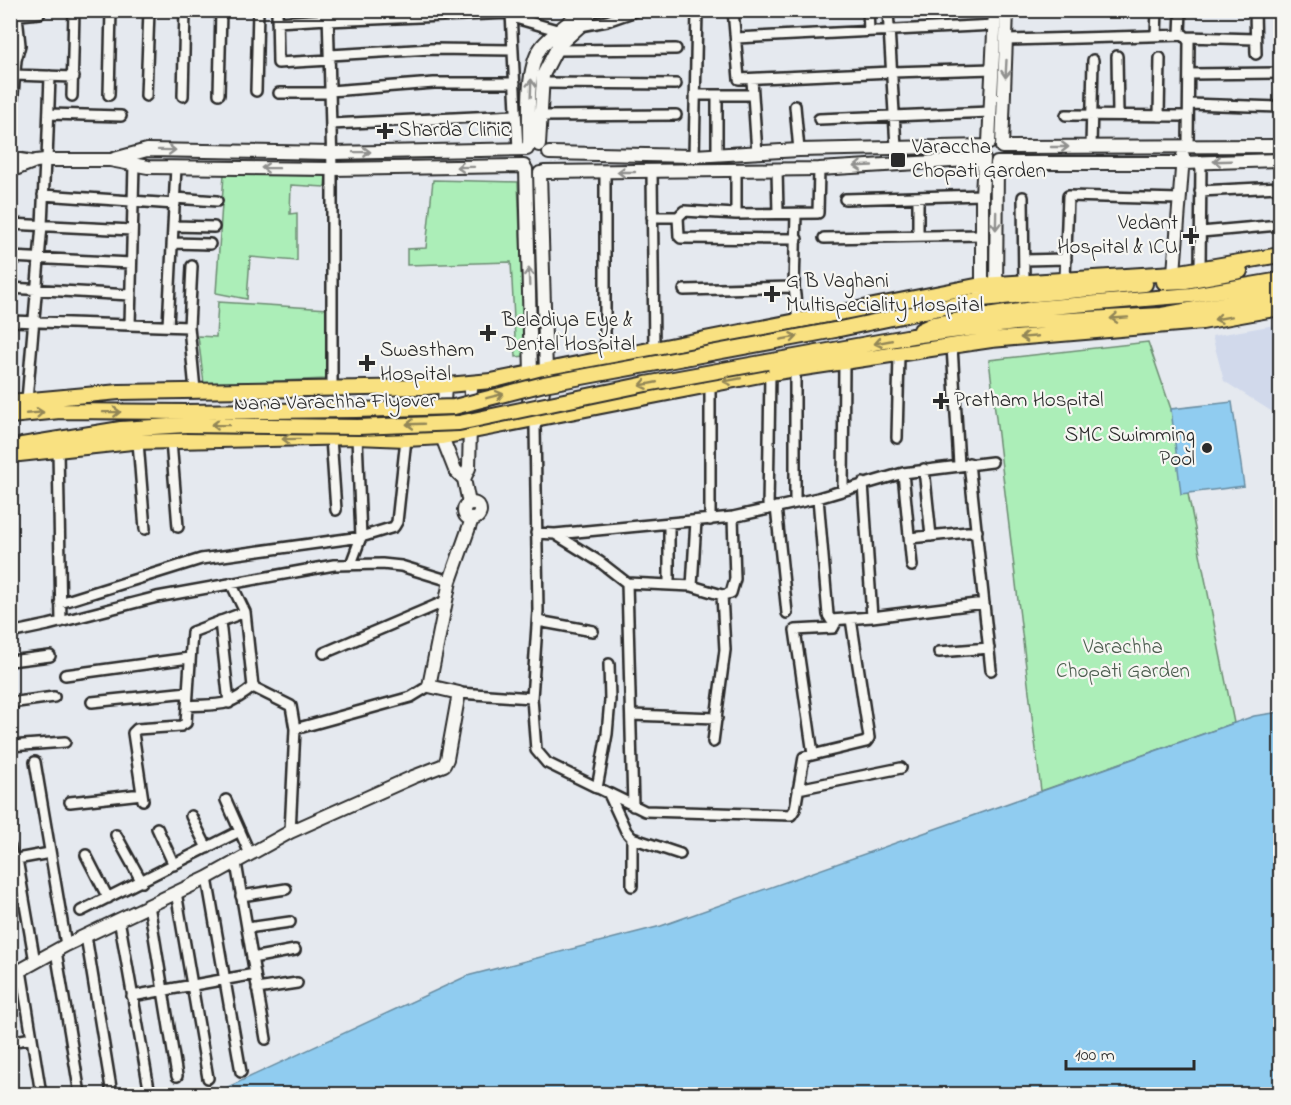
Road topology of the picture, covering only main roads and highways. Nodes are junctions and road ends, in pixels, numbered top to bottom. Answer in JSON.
{"nodes":[{"id":1,"x":1281,"y":255,"type":"edge"},
{"id":2,"x":1281,"y":264,"type":"edge"},
{"id":3,"x":1281,"y":272,"type":"edge"},
{"id":4,"x":1281,"y":280,"type":"edge"},
{"id":5,"x":988,"y":291,"type":"junction"},
{"id":6,"x":1281,"y":294,"type":"edge"},
{"id":7,"x":871,"y":306,"type":"junction"},
{"id":8,"x":1281,"y":308,"type":"edge"},
{"id":9,"x":925,"y":310,"type":"junction"},
{"id":10,"x":876,"y":321,"type":"junction"},
{"id":11,"x":912,"y":336,"type":"junction"},
{"id":12,"x":795,"y":364,"type":"junction"},
{"id":13,"x":769,"y":367,"type":"junction"},
{"id":14,"x":119,"y":392,"type":"junction"},
{"id":15,"x":81,"y":396,"type":"junction"},
{"id":16,"x":10,"y":402,"type":"edge"},
{"id":17,"x":60,"y":411,"type":"junction"},
{"id":18,"x":164,"y":412,"type":"junction"},
{"id":19,"x":10,"y":416,"type":"edge"},
{"id":20,"x":186,"y":418,"type":"junction"},
{"id":21,"x":122,"y":429,"type":"junction"},
{"id":22,"x":78,"y":436,"type":"junction"},
{"id":23,"x":98,"y":445,"type":"junction"},
{"id":24,"x":17,"y":446,"type":"edge"},
{"id":25,"x":10,"y":455,"type":"edge"}],
"edges":[{"from":1,"to":5,"type":"main road"},
{"from":2,"to":5,"type":"main road"},
{"from":3,"to":9,"type":"main road"},
{"from":4,"to":11,"type":"main road"},
{"from":5,"to":7,"type":"main road"},
{"from":5,"to":9,"type":"main road","name":"Nana Varachha Flyover"},
{"from":6,"to":11,"type":"main road","one_way":true},
{"from":7,"to":10,"type":"main road"},
{"from":7,"to":14,"type":"main road"},
{"from":8,"to":12,"type":"main road","one_way":true},
{"from":9,"to":10,"type":"main road","name":"Nana Varachha Flyover"},
{"from":20,"to":10,"type":"main road","name":"Nana Varachha Flyover","one_way":true,"bridge":true},
{"from":11,"to":12,"type":"main road","one_way":true},
{"from":12,"to":13,"type":"main road","name":"Nana Varachha Flyover"},
{"from":13,"to":20,"type":"main road","name":"Nana Varachha Flyover","one_way":true,"bridge":true},
{"from":13,"to":23,"type":"main road","one_way":true},
{"from":14,"to":15,"type":"main road"},
{"from":14,"to":18,"type":"main road"},
{"from":15,"to":16,"type":"main road"},
{"from":15,"to":17,"type":"main road"},
{"from":17,"to":18,"type":"main road","name":"Nana Varachha Flyover","one_way":true},
{"from":19,"to":17,"type":"main road","name":"Nana Varachha Flyover","one_way":true},
{"from":18,"to":20,"type":"main road","name":"Nana Varachha Flyover"},
{"from":20,"to":21,"type":"main road","name":"Nana Varachha Flyover"},
{"from":21,"to":22,"type":"main road","name":"Nana Varachha Flyover"},
{"from":21,"to":23,"type":"main road"},
{"from":22,"to":23,"type":"main road"},
{"from":22,"to":24,"type":"main road","name":"Nana Varachha Flyover"},
{"from":23,"to":25,"type":"main road"}]}
